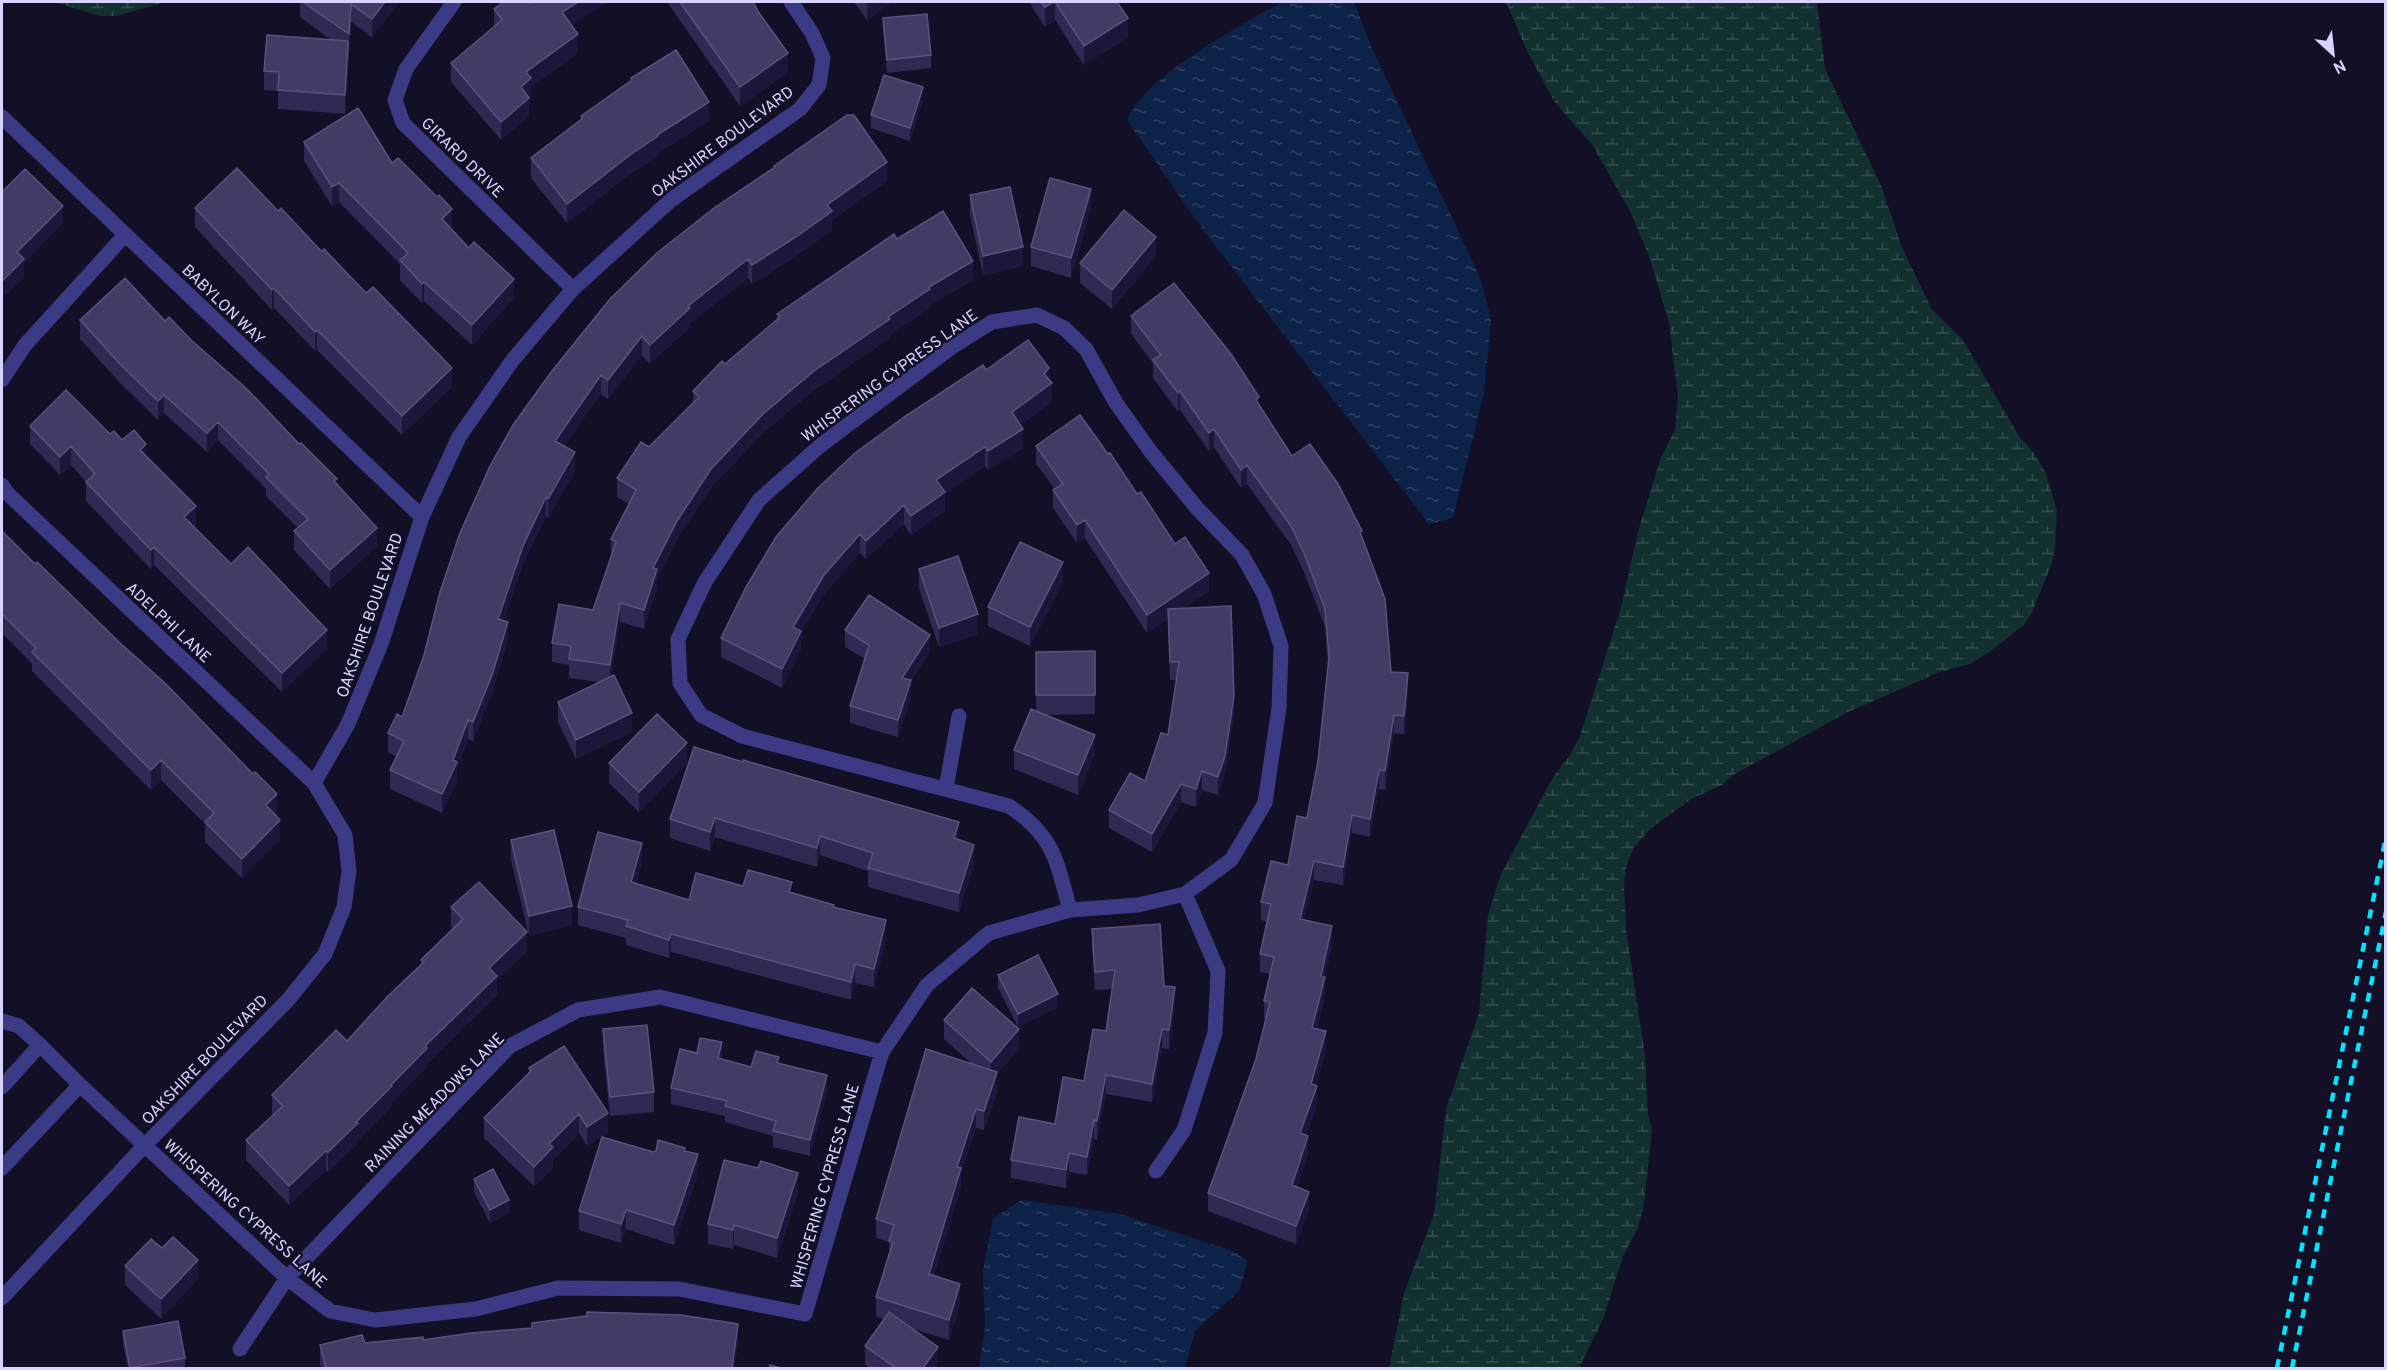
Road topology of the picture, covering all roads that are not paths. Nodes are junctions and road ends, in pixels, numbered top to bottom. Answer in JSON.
{"nodes":[{"id":1,"x":454,"y":2,"type":"edge"},
{"id":2,"x":791,"y":2,"type":"edge"},
{"id":3,"x":2,"y":117,"type":"edge"},
{"id":4,"x":125,"y":235,"type":"junction"},
{"id":5,"x":573,"y":289,"type":"junction"},
{"id":6,"x":2,"y":380,"type":"edge"},
{"id":7,"x":2,"y":485,"type":"edge"},
{"id":8,"x":422,"y":517,"type":"junction"},
{"id":9,"x":959,"y":716,"type":"dead end"},
{"id":10,"x":314,"y":783,"type":"junction"},
{"id":11,"x":946,"y":788,"type":"junction"},
{"id":12,"x":1185,"y":894,"type":"junction"},
{"id":13,"x":1070,"y":910,"type":"junction"},
{"id":14,"x":2,"y":1022,"type":"edge"},
{"id":15,"x":40,"y":1045,"type":"junction"},
{"id":16,"x":882,"y":1052,"type":"junction"},
{"id":17,"x":80,"y":1085,"type":"junction"},
{"id":18,"x":2,"y":1087,"type":"edge"},
{"id":19,"x":144,"y":1146,"type":"junction"},
{"id":20,"x":2,"y":1168,"type":"edge"},
{"id":21,"x":1156,"y":1171,"type":"dead end"},
{"id":22,"x":287,"y":1278,"type":"junction"},
{"id":23,"x":2,"y":1298,"type":"edge"},
{"id":24,"x":240,"y":1349,"type":"dead end"}],
"edges":[{"from":1,"to":5,"type":"street","name":"GIRARD DRIVE"},
{"from":2,"to":5,"type":"street","name":"OAKSHIRE BOULEVARD"},
{"from":3,"to":4,"type":"street","name":"BABYLON WAY"},
{"from":4,"to":6,"type":"street"},
{"from":4,"to":8,"type":"street","name":"BABYLON WAY"},
{"from":5,"to":8,"type":"street","name":"OAKSHIRE BOULEVARD"},
{"from":7,"to":10,"type":"street","name":"ADELPHI LANE"},
{"from":8,"to":10,"type":"street","name":"OAKSHIRE BOULEVARD"},
{"from":9,"to":11,"type":"street"},
{"from":10,"to":19,"type":"street","name":"OAKSHIRE BOULEVARD"},
{"from":11,"to":12,"type":"street","name":"WHISPERING CYPRESS LANE"},
{"from":11,"to":13,"type":"street","name":"WHISPERING CYPRESS LANE"},
{"from":12,"to":13,"type":"street","name":"WHISPERING CYPRESS LANE"},
{"from":12,"to":21,"type":"street"},
{"from":13,"to":16,"type":"street","name":"WHISPERING CYPRESS LANE"},
{"from":14,"to":15,"type":"street","name":"WHISPERING CYPRESS LANE"},
{"from":15,"to":17,"type":"street","name":"WHISPERING CYPRESS LANE"},
{"from":15,"to":18,"type":"street"},
{"from":16,"to":22,"type":"street","name":"RAINING MEADOWS LANE"},
{"from":16,"to":22,"type":"street","name":"WHISPERING CYPRESS LANE"},
{"from":17,"to":19,"type":"street","name":"WHISPERING CYPRESS LANE"},
{"from":17,"to":20,"type":"street"},
{"from":19,"to":22,"type":"street","name":"WHISPERING CYPRESS LANE"},
{"from":19,"to":23,"type":"street","name":"OAKSHIRE BOULEVARD"},
{"from":22,"to":24,"type":"street","name":"RAINING MEADOWS LANE"}]}
